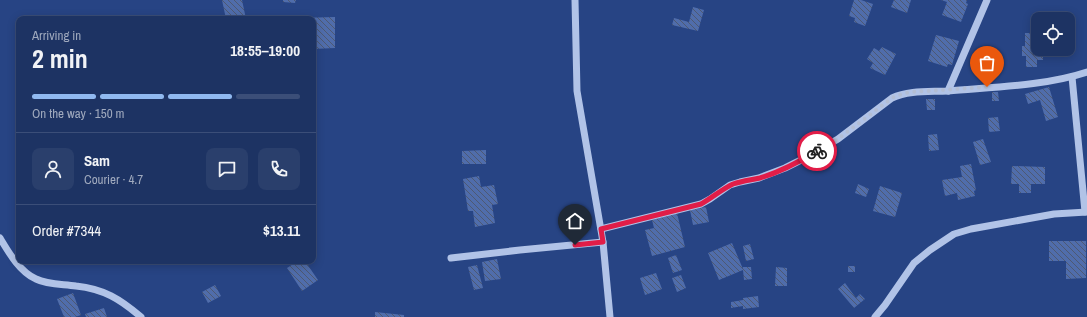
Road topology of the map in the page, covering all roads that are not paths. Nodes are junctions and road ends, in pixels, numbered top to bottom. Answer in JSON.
{"nodes":[{"id":1,"x":575,"y":0,"type":"edge"},
{"id":2,"x":987,"y":0,"type":"edge"},
{"id":3,"x":1087,"y":72,"type":"edge"},
{"id":4,"x":1072,"y":77,"type":"junction"},
{"id":5,"x":948,"y":91,"type":"junction"},
{"id":6,"x":1086,"y":212,"type":"edge"},
{"id":7,"x":601,"y":229,"type":"junction"},
{"id":8,"x":0,"y":238,"type":"edge"},
{"id":9,"x":603,"y":242,"type":"junction"},
{"id":10,"x":451,"y":258,"type":"dead end"},
{"id":11,"x":16,"y":261,"type":"edge"},
{"id":12,"x":18,"y":264,"type":"edge"},
{"id":13,"x":141,"y":317,"type":"edge"},
{"id":14,"x":610,"y":317,"type":"edge"},
{"id":15,"x":875,"y":317,"type":"edge"}],
"edges":[{"from":1,"to":7,"type":"street"},
{"from":2,"to":5,"type":"street"},
{"from":3,"to":4,"type":"street"},
{"from":4,"to":5,"type":"street"},
{"from":4,"to":6,"type":"street"},
{"from":5,"to":7,"type":"street"},
{"from":6,"to":15,"type":"street"},
{"from":7,"to":9,"type":"street"},
{"from":8,"to":11,"type":"street"},
{"from":9,"to":10,"type":"street"},
{"from":9,"to":14,"type":"street"},
{"from":12,"to":13,"type":"street"}]}
